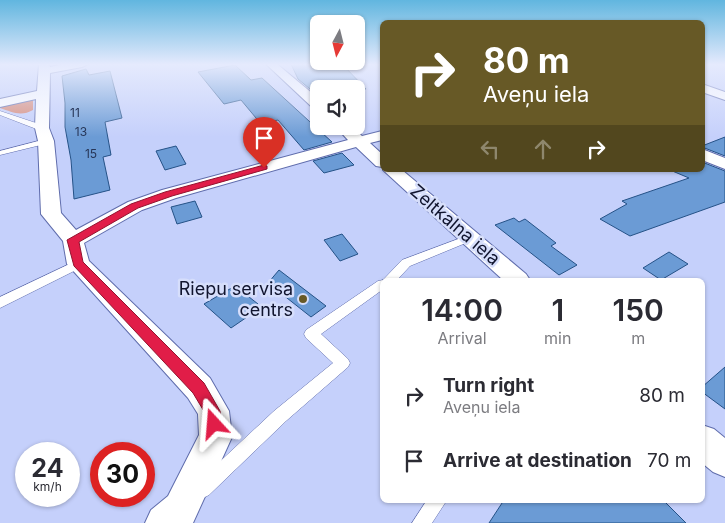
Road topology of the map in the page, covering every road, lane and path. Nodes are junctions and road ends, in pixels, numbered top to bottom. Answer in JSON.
{"nodes":[{"id":1,"x":43,"y":88,"type":"edge"},
{"id":2,"x":299,"y":88,"type":"edge"},
{"id":3,"x":705,"y":89,"type":"edge"},
{"id":4,"x":43,"y":94,"type":"junction"},
{"id":5,"x":725,"y":96,"type":"edge"},
{"id":6,"x":310,"y":98,"type":"edge"},
{"id":7,"x":0,"y":103,"type":"edge"},
{"id":8,"x":0,"y":113,"type":"edge"},
{"id":9,"x":44,"y":134,"type":"junction"},
{"id":10,"x":365,"y":134,"type":"edge"},
{"id":11,"x":347,"y":135,"type":"edge"},
{"id":12,"x":351,"y":135,"type":"edge"},
{"id":13,"x":380,"y":135,"type":"edge"},
{"id":14,"x":0,"y":153,"type":"edge"},
{"id":15,"x":705,"y":155,"type":"edge"},
{"id":16,"x":380,"y":160,"type":"edge"},
{"id":17,"x":725,"y":164,"type":"edge"},
{"id":18,"x":394,"y":172,"type":"edge"},
{"id":19,"x":469,"y":238,"type":"junction"},
{"id":20,"x":73,"y":240,"type":"junction"},
{"id":21,"x":78,"y":264,"type":"junction"},
{"id":22,"x":392,"y":278,"type":"edge"},
{"id":23,"x":516,"y":278,"type":"edge"},
{"id":24,"x":380,"y":285,"type":"edge"},
{"id":25,"x":0,"y":303,"type":"edge"},
{"id":26,"x":705,"y":443,"type":"edge"},
{"id":27,"x":725,"y":460,"type":"edge"},
{"id":28,"x":436,"y":503,"type":"edge"},
{"id":29,"x":173,"y":516,"type":"edge"},
{"id":30,"x":421,"y":523,"type":"edge"}],
"edges":[{"from":1,"to":4,"type":"street"},
{"from":2,"to":6,"type":"street"},
{"from":3,"to":5,"type":"street"},
{"from":4,"to":7,"type":"street"},
{"from":4,"to":9,"type":"street"},
{"from":8,"to":9,"type":"lane"},
{"from":9,"to":14,"type":"lane"},
{"from":9,"to":20,"type":"street"},
{"from":10,"to":13,"type":"street"},
{"from":11,"to":20,"type":"street"},
{"from":12,"to":16,"type":"street"},
{"from":15,"to":17,"type":"street"},
{"from":18,"to":19,"type":"street","name":"Zeltkalna iela"},
{"from":19,"to":22,"type":"lane"},
{"from":19,"to":23,"type":"street","name":"Zeltkalna iela"},
{"from":20,"to":21,"type":"street"},
{"from":21,"to":25,"type":"lane"},
{"from":21,"to":29,"type":"street"},
{"from":24,"to":29,"type":"lane"},
{"from":26,"to":27,"type":"street"},
{"from":28,"to":30,"type":"lane"}]}
